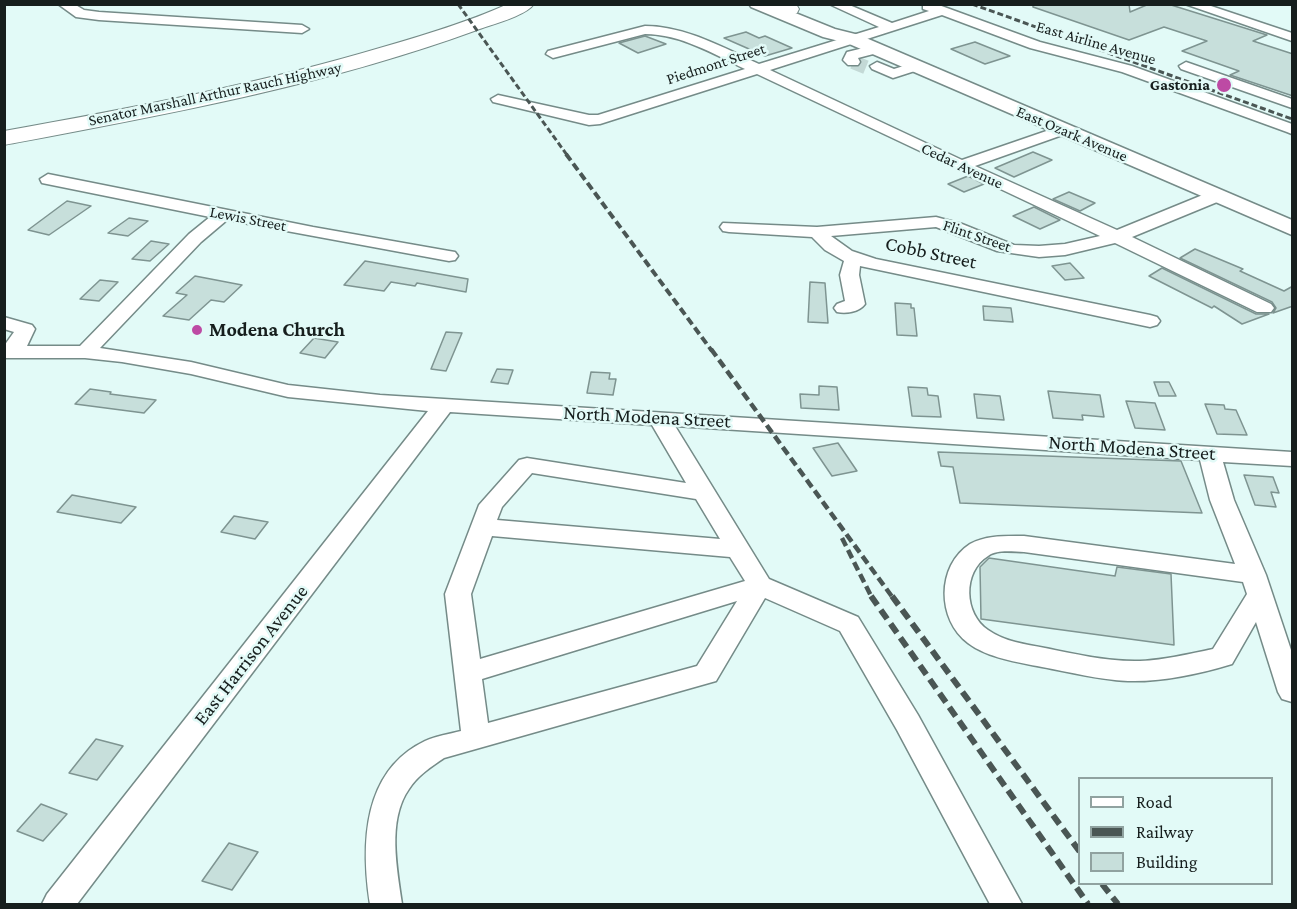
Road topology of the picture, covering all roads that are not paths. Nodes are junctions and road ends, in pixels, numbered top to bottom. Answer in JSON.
{"nodes":[{"id":1,"x":64,"y":4,"type":"edge"},
{"id":2,"x":492,"y":4,"type":"edge"},
{"id":3,"x":525,"y":4,"type":"edge"},
{"id":4,"x":757,"y":4,"type":"edge"},
{"id":5,"x":835,"y":4,"type":"edge"},
{"id":6,"x":924,"y":4,"type":"edge"},
{"id":7,"x":1191,"y":4,"type":"edge"},
{"id":8,"x":785,"y":6,"type":"edge"},
{"id":9,"x":942,"y":11,"type":"junction"},
{"id":10,"x":435,"y":18,"type":"dead end"},
{"id":11,"x":891,"y":27,"type":"junction"},
{"id":12,"x":302,"y":29,"type":"dead end"},
{"id":13,"x":1293,"y":37,"type":"edge"},
{"id":14,"x":553,"y":54,"type":"dead end"},
{"id":15,"x":334,"y":56,"type":"junction"},
{"id":16,"x":866,"y":59,"type":"junction"},
{"id":17,"x":916,"y":66,"type":"junction"},
{"id":18,"x":1186,"y":66,"type":"dead end"},
{"id":19,"x":760,"y":69,"type":"junction"},
{"id":20,"x":498,"y":99,"type":"dead end"},
{"id":21,"x":1293,"y":104,"type":"edge"},
{"id":22,"x":4,"y":125,"type":"edge"},
{"id":23,"x":1293,"y":129,"type":"edge"},
{"id":24,"x":1063,"y":130,"type":"junction"},
{"id":25,"x":4,"y":138,"type":"edge"},
{"id":26,"x":961,"y":166,"type":"junction"},
{"id":27,"x":48,"y":179,"type":"dead end"},
{"id":28,"x":1216,"y":196,"type":"junction"},
{"id":29,"x":224,"y":214,"type":"junction"},
{"id":30,"x":729,"y":227,"type":"dead end"},
{"id":31,"x":1293,"y":228,"type":"edge"},
{"id":32,"x":818,"y":232,"type":"junction"},
{"id":33,"x":1116,"y":236,"type":"junction"},
{"id":34,"x":449,"y":256,"type":"dead end"},
{"id":35,"x":854,"y":259,"type":"junction"},
{"id":36,"x":1264,"y":308,"type":"dead end"},
{"id":37,"x":844,"y":309,"type":"dead end"},
{"id":38,"x":1150,"y":321,"type":"dead end"},
{"id":39,"x":4,"y":323,"type":"edge"},
{"id":40,"x":10,"y":352,"type":"edge"},
{"id":41,"x":85,"y":352,"type":"junction"},
{"id":42,"x":444,"y":405,"type":"junction"},
{"id":43,"x":658,"y":417,"type":"junction"},
{"id":44,"x":1209,"y":453,"type":"junction"},
{"id":45,"x":1293,"y":459,"type":"edge"},
{"id":46,"x":704,"y":493,"type":"junction"},
{"id":47,"x":482,"y":527,"type":"junction"},
{"id":48,"x":738,"y":549,"type":"junction"},
{"id":49,"x":1256,"y":584,"type":"junction"},
{"id":50,"x":760,"y":585,"type":"junction"},
{"id":51,"x":468,"y":674,"type":"junction"},
{"id":52,"x":1291,"y":686,"type":"edge"},
{"id":53,"x":476,"y":738,"type":"junction"},
{"id":54,"x":58,"y":904,"type":"edge"},
{"id":55,"x":386,"y":904,"type":"edge"},
{"id":56,"x":1006,"y":904,"type":"edge"}],
"edges":[{"from":1,"to":12,"type":"street"},
{"from":2,"to":15,"type":"highway","name":"Senator Marshall Arthur Rauch Highway"},
{"from":3,"to":25,"type":"highway","name":"Senator Marshall Arthur Rauch Highway"},
{"from":4,"to":16,"type":"main road","name":"East Ozark Avenue"},
{"from":5,"to":11,"type":"street"},
{"from":6,"to":9,"type":"street","name":"East Airline Avenue"},
{"from":7,"to":13,"type":"street"},
{"from":8,"to":16,"type":"main road","name":"East Ozark Avenue"},
{"from":9,"to":11,"type":"street","name":"Piedmont Street"},
{"from":9,"to":23,"type":"street","name":"East Airline Avenue"},
{"from":10,"to":15,"type":"highway"},
{"from":11,"to":16,"type":"street","name":"Piedmont Street"},
{"from":14,"to":19,"type":"street","name":"Cedar Avenue"},
{"from":15,"to":22,"type":"highway","name":"Senator Marshall Arthur Rauch Highway"},
{"from":16,"to":17,"type":"main road","name":"East Ozark Avenue"},
{"from":16,"to":17,"type":"street"},
{"from":16,"to":19,"type":"street","name":"Piedmont Street"},
{"from":17,"to":24,"type":"main road","name":"East Ozark Avenue"},
{"from":18,"to":21,"type":"street"},
{"from":19,"to":20,"type":"street","name":"Piedmont Street"},
{"from":19,"to":26,"type":"street","name":"Cedar Avenue"},
{"from":24,"to":26,"type":"street"},
{"from":24,"to":28,"type":"main road","name":"East Ozark Avenue"},
{"from":26,"to":33,"type":"street","name":"Cedar Avenue"},
{"from":27,"to":29,"type":"street","name":"Lewis Street"},
{"from":28,"to":31,"type":"main road","name":"East Ozark Avenue"},
{"from":28,"to":33,"type":"street","name":"Flint Street"},
{"from":29,"to":34,"type":"street","name":"Lewis Street"},
{"from":29,"to":41,"type":"street"},
{"from":30,"to":32,"type":"street","name":"Flint Street"},
{"from":32,"to":33,"type":"street","name":"Flint Street"},
{"from":32,"to":35,"type":"street","name":"Cobb Street"},
{"from":33,"to":36,"type":"street","name":"Cedar Avenue"},
{"from":35,"to":37,"type":"street"},
{"from":35,"to":38,"type":"street","name":"Cobb Street"},
{"from":39,"to":40,"type":"street"},
{"from":40,"to":41,"type":"street","name":"North Modena Street"},
{"from":41,"to":42,"type":"street","name":"North Modena Street"},
{"from":42,"to":43,"type":"street","name":"North Modena Street"},
{"from":42,"to":54,"type":"street","name":"East Harrison Avenue"},
{"from":43,"to":44,"type":"street","name":"North Modena Street"},
{"from":43,"to":46,"type":"street"},
{"from":44,"to":45,"type":"street","name":"North Modena Street"},
{"from":44,"to":49,"type":"street"},
{"from":46,"to":47,"type":"street"},
{"from":46,"to":48,"type":"street"},
{"from":47,"to":48,"type":"street"},
{"from":47,"to":51,"type":"street"},
{"from":48,"to":50,"type":"street"},
{"from":49,"to":49,"type":"street"},
{"from":49,"to":52,"type":"street"},
{"from":50,"to":51,"type":"street"},
{"from":50,"to":53,"type":"street"},
{"from":50,"to":56,"type":"street"},
{"from":51,"to":53,"type":"street"},
{"from":53,"to":55,"type":"street"}]}
